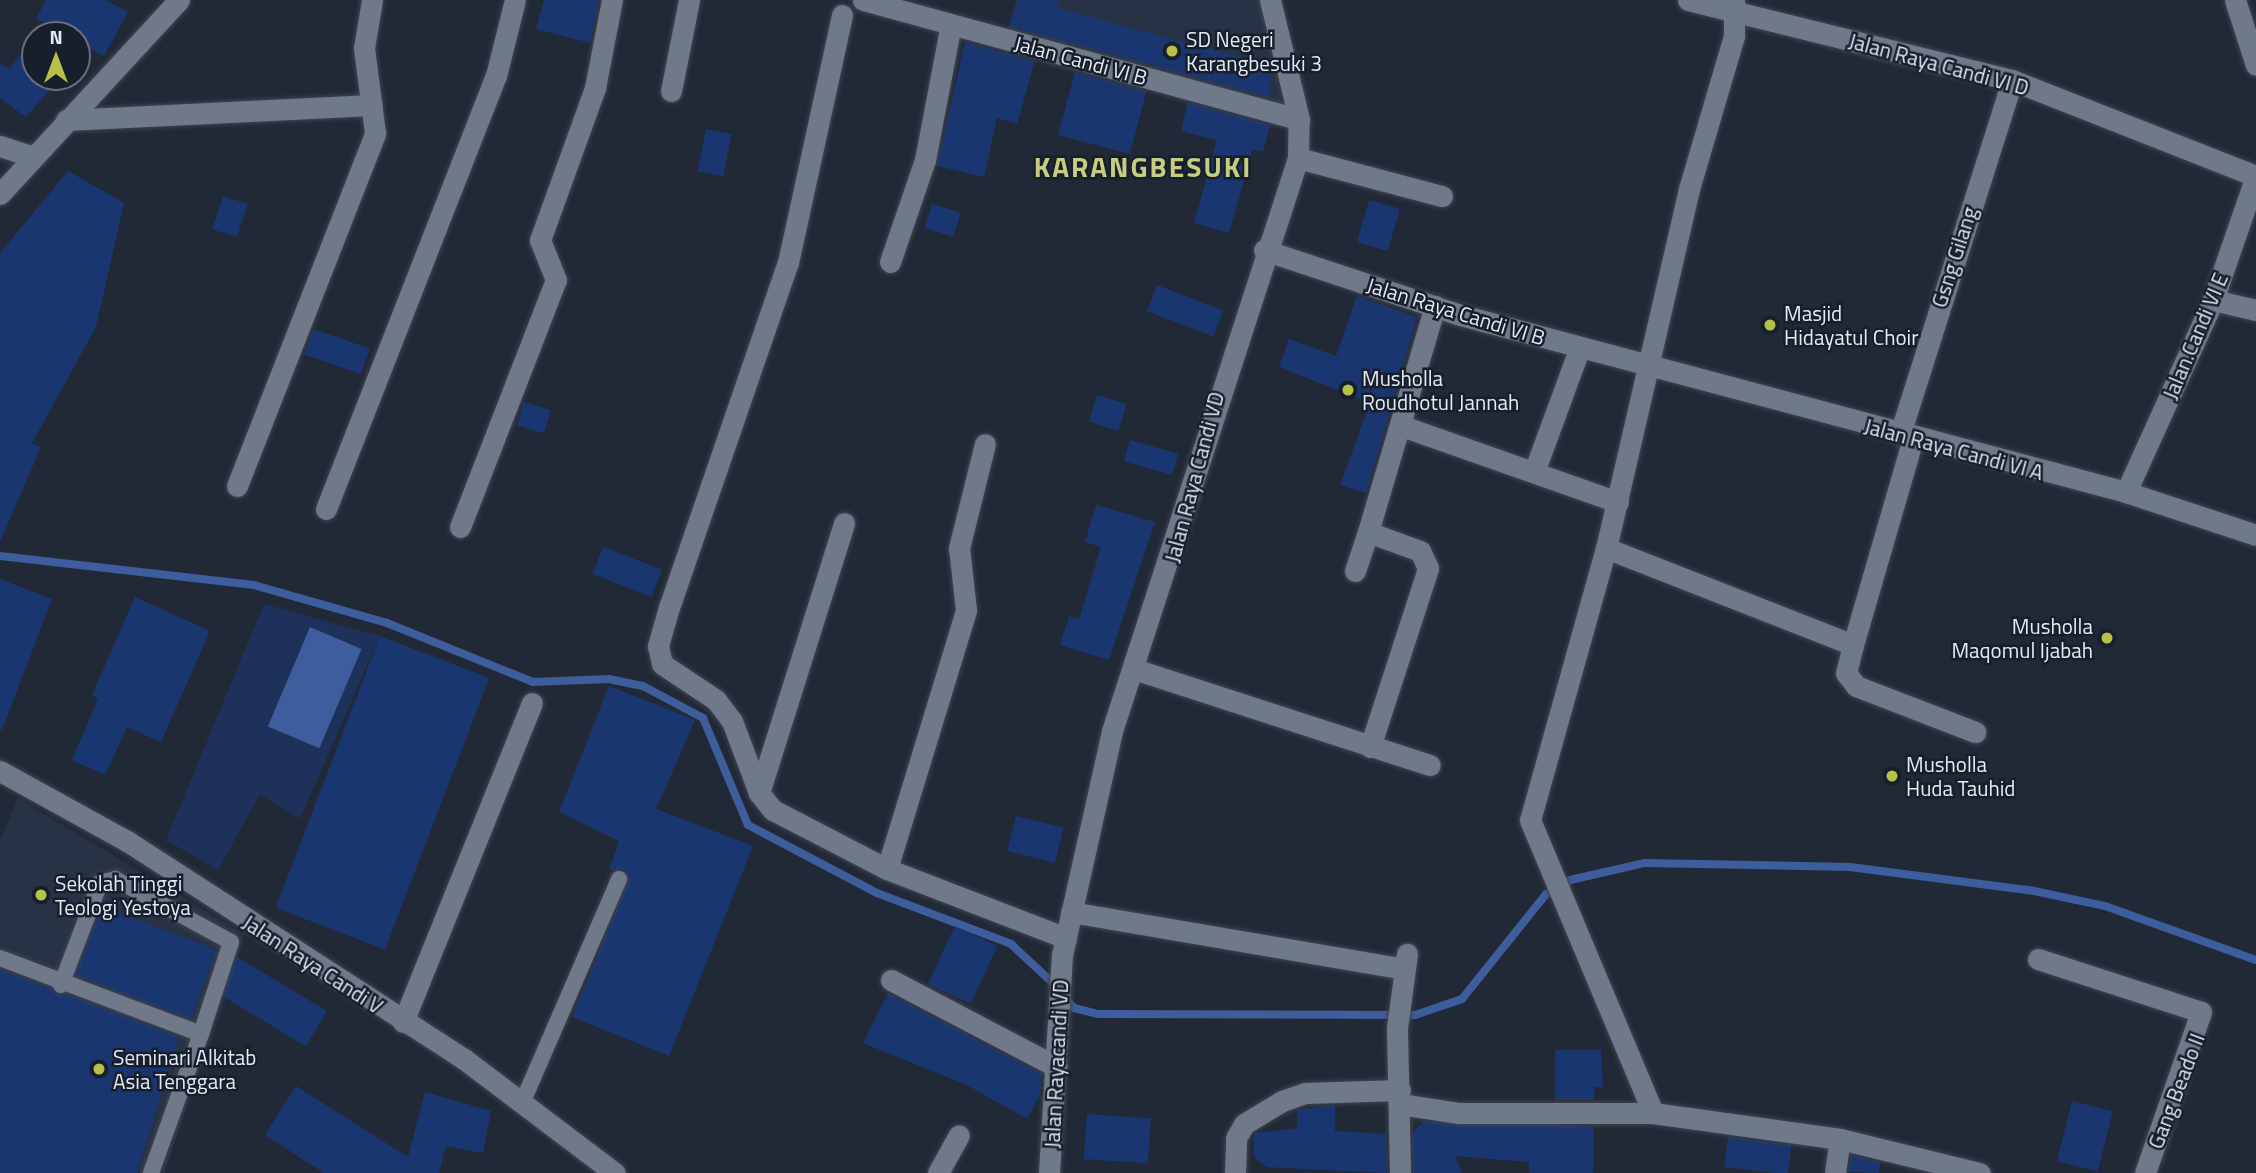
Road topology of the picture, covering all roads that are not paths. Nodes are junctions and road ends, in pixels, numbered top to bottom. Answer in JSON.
{"nodes":[{"id":1,"x":180,"y":0,"type":"edge"},
{"id":2,"x":372,"y":0,"type":"edge"},
{"id":3,"x":515,"y":0,"type":"edge"},
{"id":4,"x":612,"y":0,"type":"edge"},
{"id":5,"x":689,"y":0,"type":"edge"},
{"id":6,"x":863,"y":0,"type":"edge"},
{"id":7,"x":1270,"y":0,"type":"edge"},
{"id":8,"x":1688,"y":0,"type":"edge"},
{"id":9,"x":2235,"y":0,"type":"edge"},
{"id":10,"x":1735,"y":7,"type":"edge"},
{"id":11,"x":842,"y":15,"type":"dead end"},
{"id":12,"x":951,"y":24,"type":"junction"},
{"id":13,"x":2256,"y":65,"type":"edge"},
{"id":14,"x":2012,"y":80,"type":"junction"},
{"id":15,"x":671,"y":91,"type":"dead end"},
{"id":16,"x":372,"y":105,"type":"junction"},
{"id":17,"x":1299,"y":119,"type":"junction"},
{"id":18,"x":66,"y":120,"type":"junction"},
{"id":19,"x":0,"y":146,"type":"edge"},
{"id":20,"x":31,"y":156,"type":"junction"},
{"id":21,"x":1298,"y":158,"type":"junction"},
{"id":22,"x":2256,"y":176,"type":"edge"},
{"id":23,"x":0,"y":194,"type":"edge"},
{"id":24,"x":1443,"y":197,"type":"dead end"},
{"id":25,"x":1264,"y":250,"type":"junction"},
{"id":26,"x":890,"y":262,"type":"dead end"},
{"id":27,"x":2213,"y":300,"type":"junction"},
{"id":28,"x":1435,"y":306,"type":"junction"},
{"id":29,"x":2256,"y":310,"type":"edge"},
{"id":30,"x":1580,"y":347,"type":"junction"},
{"id":31,"x":1650,"y":367,"type":"junction"},
{"id":32,"x":1402,"y":426,"type":"junction"},
{"id":33,"x":1906,"y":436,"type":"junction"},
{"id":34,"x":985,"y":444,"type":"dead end"},
{"id":35,"x":1534,"y":472,"type":"junction"},
{"id":36,"x":237,"y":486,"type":"dead end"},
{"id":37,"x":2126,"y":492,"type":"junction"},
{"id":38,"x":1618,"y":502,"type":"junction"},
{"id":39,"x":326,"y":509,"type":"dead end"},
{"id":40,"x":844,"y":523,"type":"dead end"},
{"id":41,"x":460,"y":527,"type":"dead end"},
{"id":42,"x":1368,"y":532,"type":"junction"},
{"id":43,"x":2256,"y":535,"type":"edge"},
{"id":44,"x":1606,"y":548,"type":"junction"},
{"id":45,"x":1355,"y":571,"type":"dead end"},
{"id":46,"x":1853,"y":645,"type":"junction"},
{"id":47,"x":1135,"y":669,"type":"junction"},
{"id":48,"x":532,"y":703,"type":"dead end"},
{"id":49,"x":1975,"y":732,"type":"dead end"},
{"id":50,"x":1370,"y":747,"type":"junction"},
{"id":51,"x":1430,"y":765,"type":"dead end"},
{"id":52,"x":0,"y":771,"type":"edge"},
{"id":53,"x":759,"y":793,"type":"junction"},
{"id":54,"x":887,"y":869,"type":"junction"},
{"id":55,"x":619,"y":879,"type":"dead end"},
{"id":56,"x":1071,"y":912,"type":"junction"},
{"id":57,"x":1064,"y":947,"type":"junction"},
{"id":58,"x":0,"y":958,"type":"edge"},
{"id":59,"x":2038,"y":959,"type":"dead end"},
{"id":60,"x":891,"y":980,"type":"dead end"},
{"id":61,"x":61,"y":985,"type":"junction"},
{"id":62,"x":403,"y":1022,"type":"junction"},
{"id":63,"x":201,"y":1034,"type":"junction"},
{"id":64,"x":1057,"y":1067,"type":"junction"},
{"id":65,"x":1400,"y":1097,"type":"junction"},
{"id":66,"x":523,"y":1101,"type":"junction"},
{"id":67,"x":1653,"y":1113,"type":"junction"},
{"id":68,"x":959,"y":1135,"type":"dead end"},
{"id":69,"x":1840,"y":1139,"type":"junction"},
{"id":70,"x":1947,"y":1169,"type":"edge"},
{"id":71,"x":151,"y":1173,"type":"edge"},
{"id":72,"x":615,"y":1173,"type":"edge"},
{"id":73,"x":938,"y":1173,"type":"edge"},
{"id":74,"x":1049,"y":1173,"type":"edge"},
{"id":75,"x":1235,"y":1173,"type":"edge"},
{"id":76,"x":1400,"y":1173,"type":"edge"},
{"id":77,"x":1835,"y":1173,"type":"edge"},
{"id":78,"x":1980,"y":1173,"type":"edge"},
{"id":79,"x":2145,"y":1173,"type":"edge"}],
"edges":[{"from":1,"to":18,"type":"street"},
{"from":2,"to":16,"type":"street"},
{"from":3,"to":39,"type":"street"},
{"from":4,"to":41,"type":"street"},
{"from":5,"to":15,"type":"street"},
{"from":6,"to":12,"type":"street","name":"Jalan Candi VI B"},
{"from":7,"to":17,"type":"street","name":"Jalan Raya Candi VD"},
{"from":8,"to":10,"type":"street","name":"Jalan Raya Candi VI D"},
{"from":9,"to":13,"type":"street"},
{"from":10,"to":14,"type":"street","name":"Jalan Raya Candi VI D"},
{"from":10,"to":31,"type":"street"},
{"from":11,"to":53,"type":"street"},
{"from":12,"to":17,"type":"street","name":"Jalan Candi VI B"},
{"from":12,"to":26,"type":"street"},
{"from":14,"to":22,"type":"street","name":"Jalan Raya Candi VI D"},
{"from":14,"to":33,"type":"street","name":"Gsng Gilang"},
{"from":16,"to":18,"type":"street"},
{"from":16,"to":36,"type":"street"},
{"from":17,"to":21,"type":"street","name":"Jalan Raya Candi VD"},
{"from":18,"to":20,"type":"street"},
{"from":19,"to":20,"type":"street"},
{"from":20,"to":23,"type":"street"},
{"from":21,"to":24,"type":"street"},
{"from":21,"to":25,"type":"street","name":"Jalan Raya Candi VD"},
{"from":22,"to":27,"type":"street","name":"Jalan.Candi VI E"},
{"from":25,"to":28,"type":"street","name":"Jalan Raya Candi VI B"},
{"from":25,"to":47,"type":"street","name":"Jalan Raya Candi VD"},
{"from":27,"to":29,"type":"street"},
{"from":27,"to":37,"type":"street","name":"Jalan.Candi VI E"},
{"from":28,"to":30,"type":"street","name":"Jalan Raya Candi VI B"},
{"from":28,"to":32,"type":"street"},
{"from":30,"to":31,"type":"street","name":"Jalan Raya Candi VI B"},
{"from":30,"to":35,"type":"street"},
{"from":31,"to":33,"type":"street","name":"Jalan Raya Candi VI A"},
{"from":31,"to":38,"type":"street"},
{"from":32,"to":35,"type":"street"},
{"from":32,"to":42,"type":"street"},
{"from":33,"to":37,"type":"street","name":"Jalan Raya Candi VI A"},
{"from":33,"to":46,"type":"street","name":"Gsng Gilang"},
{"from":34,"to":54,"type":"street"},
{"from":35,"to":38,"type":"street"},
{"from":37,"to":43,"type":"street","name":"Jalan Raya Candi VI A"},
{"from":38,"to":44,"type":"street"},
{"from":40,"to":53,"type":"street"},
{"from":42,"to":45,"type":"street"},
{"from":42,"to":50,"type":"street"},
{"from":44,"to":46,"type":"street"},
{"from":44,"to":67,"type":"street"},
{"from":46,"to":49,"type":"street","name":"Gsng Gilang"},
{"from":47,"to":50,"type":"street"},
{"from":47,"to":56,"type":"street","name":"Jalan Raya Candi VD"},
{"from":48,"to":62,"type":"street"},
{"from":50,"to":51,"type":"street"},
{"from":52,"to":62,"type":"street","name":"Jalan Raya Candi V"},
{"from":53,"to":54,"type":"street"},
{"from":54,"to":57,"type":"street"},
{"from":55,"to":66,"type":"lane"},
{"from":56,"to":57,"type":"street","name":"Jalan Raya Candi VD"},
{"from":56,"to":65,"type":"street"},
{"from":57,"to":64,"type":"street","name":"Jalan Rayacandi VD"},
{"from":58,"to":61,"type":"lane"},
{"from":59,"to":79,"type":"street","name":"Gang Beado II"},
{"from":60,"to":64,"type":"street"},
{"from":61,"to":63,"type":"lane"},
{"from":61,"to":63,"type":"lane"},
{"from":62,"to":66,"type":"street","name":"Jalan Raya Candi V"},
{"from":63,"to":71,"type":"lane"},
{"from":64,"to":74,"type":"street","name":"Jalan Rayacandi VD"},
{"from":65,"to":67,"type":"street"},
{"from":65,"to":75,"type":"street"},
{"from":65,"to":76,"type":"street"},
{"from":66,"to":72,"type":"street","name":"Jalan Raya Candi V"},
{"from":67,"to":69,"type":"street"},
{"from":68,"to":73,"type":"street"},
{"from":69,"to":70,"type":"street"},
{"from":69,"to":77,"type":"street"},
{"from":70,"to":78,"type":"street"}]}
